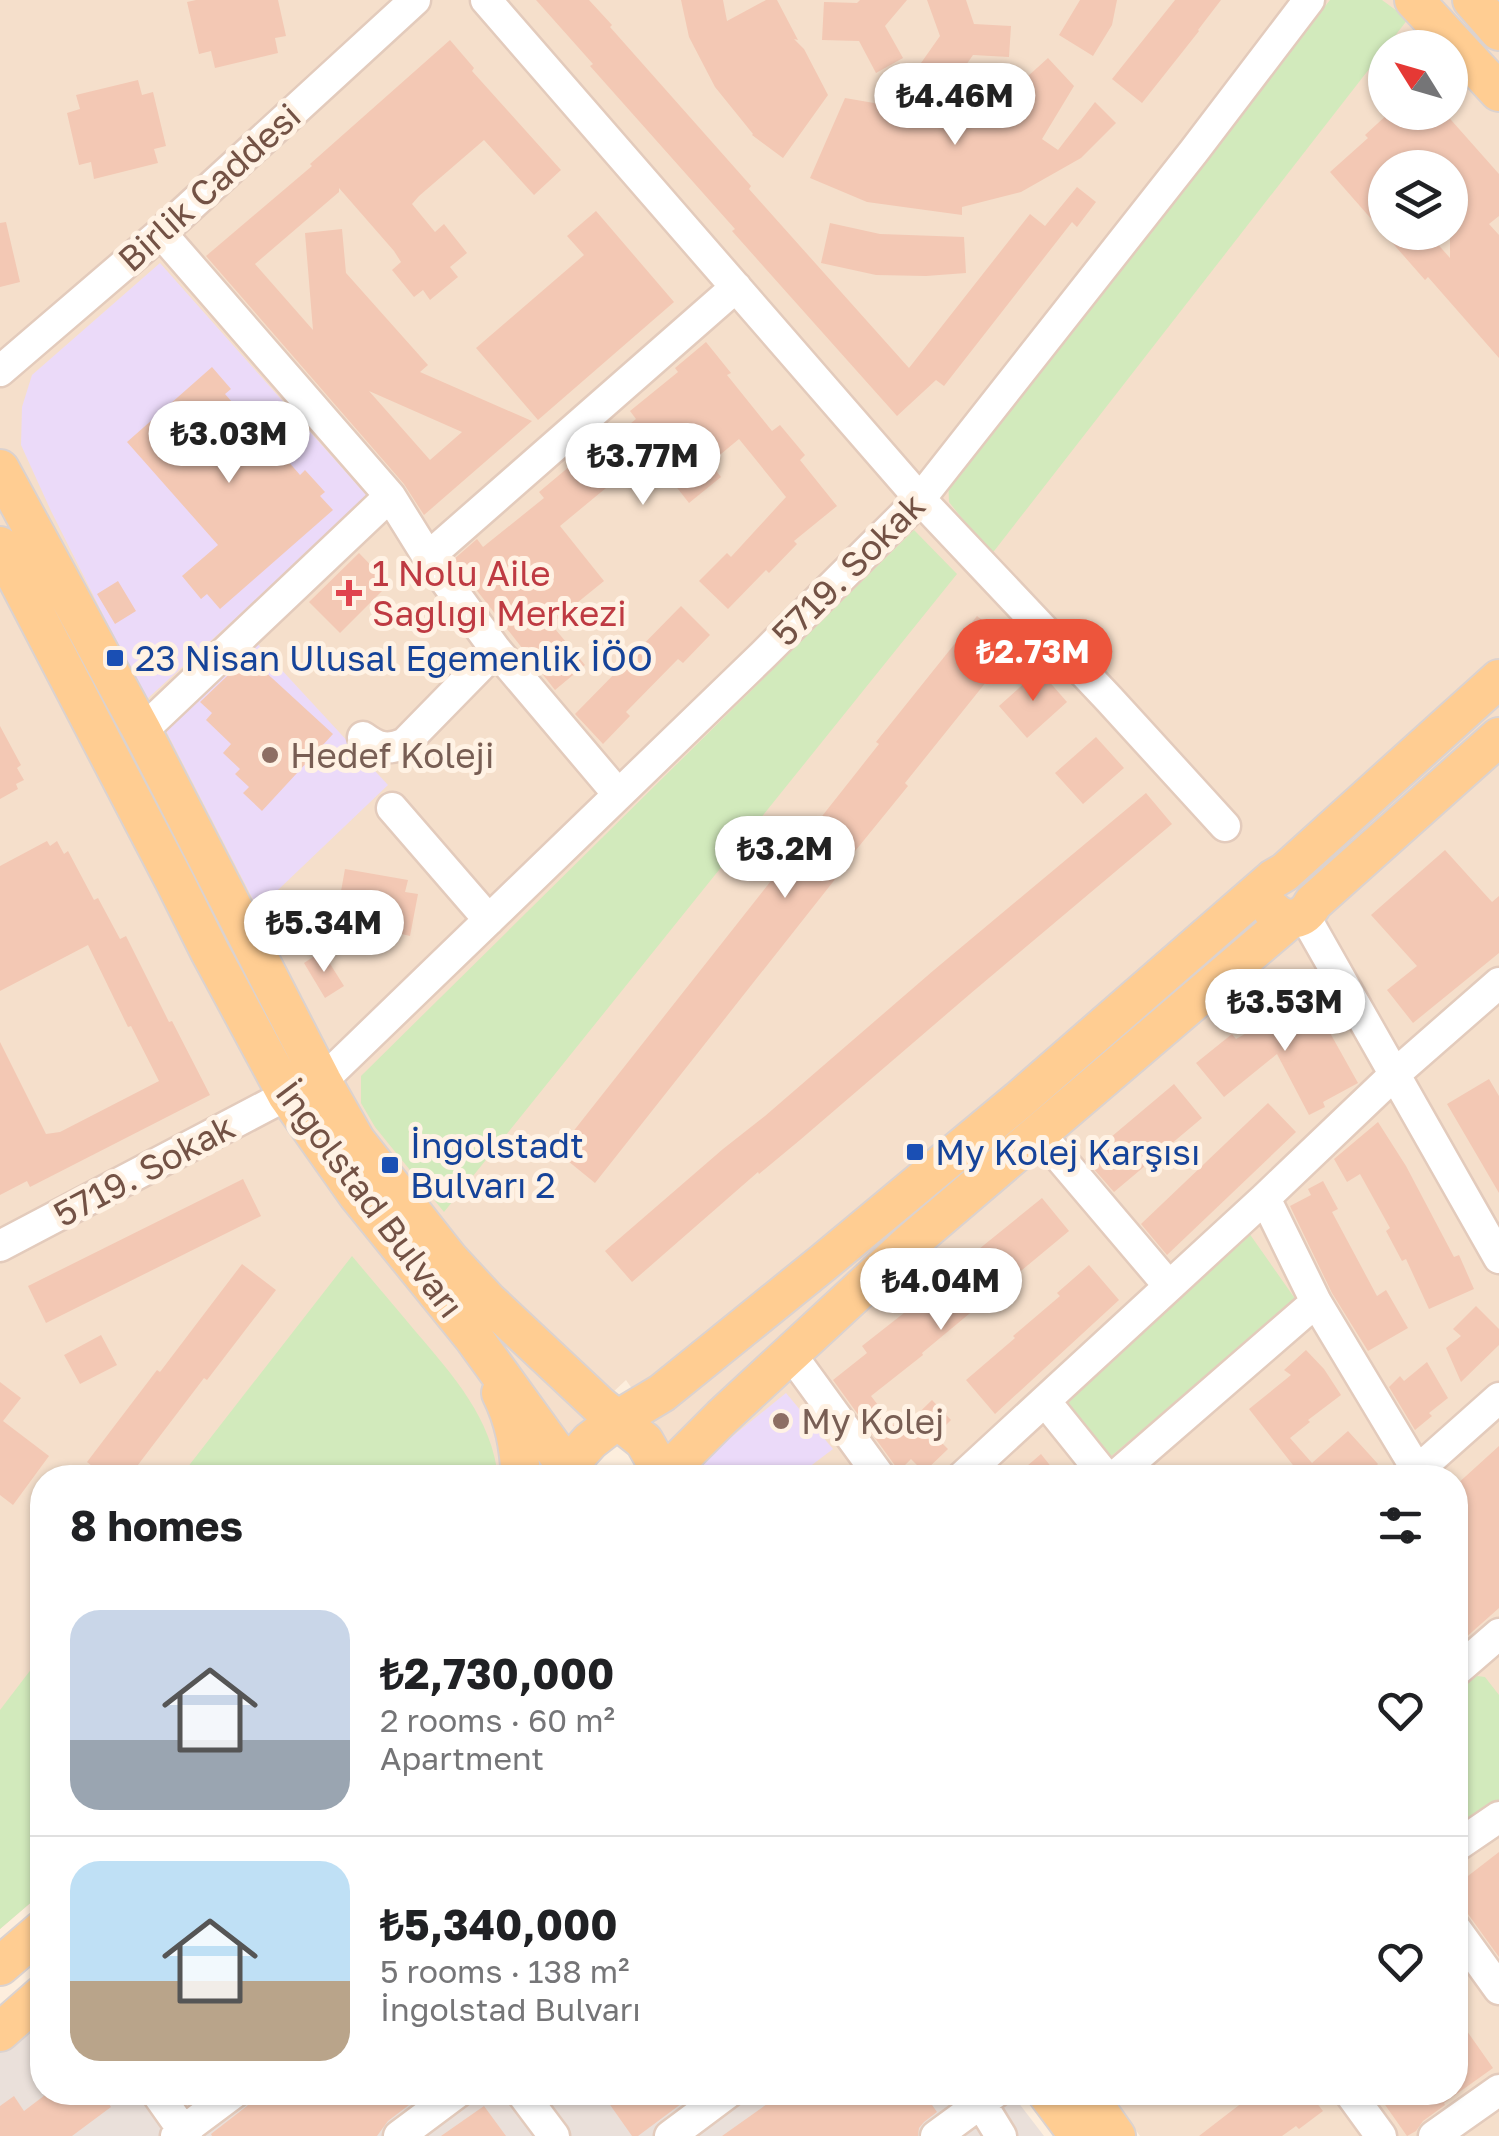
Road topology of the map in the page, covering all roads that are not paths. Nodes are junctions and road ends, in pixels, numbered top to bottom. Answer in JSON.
{"nodes":[{"id":1,"x":416,"y":0,"type":"edge"},
{"id":2,"x":486,"y":0,"type":"edge"},
{"id":3,"x":1309,"y":0,"type":"edge"},
{"id":4,"x":1414,"y":0,"type":"edge"},
{"id":5,"x":1472,"y":0,"type":"edge"},
{"id":6,"x":1499,"y":31,"type":"edge"},
{"id":7,"x":1499,"y":92,"type":"edge"},
{"id":8,"x":161,"y":232,"type":"junction"},
{"id":9,"x":736,"y":287,"type":"junction"},
{"id":10,"x":0,"y":371,"type":"edge"},
{"id":11,"x":0,"y":469,"type":"edge"},
{"id":12,"x":390,"y":496,"type":"junction"},
{"id":13,"x":920,"y":498,"type":"junction"},
{"id":14,"x":0,"y":546,"type":"edge"},
{"id":15,"x":428,"y":557,"type":"junction"},
{"id":16,"x":496,"y":650,"type":"junction"},
{"id":17,"x":1499,"y":679,"type":"edge"},
{"id":18,"x":142,"y":732,"type":"junction"},
{"id":19,"x":363,"y":737,"type":"dead end"},
{"id":20,"x":1499,"y":737,"type":"edge"},
{"id":21,"x":618,"y":794,"type":"junction"},
{"id":22,"x":392,"y":808,"type":"dead end"},
{"id":23,"x":1225,"y":826,"type":"dead end"},
{"id":24,"x":1277,"y":878,"type":"junction"},
{"id":25,"x":1302,"y":913,"type":"junction"},
{"id":26,"x":489,"y":920,"type":"junction"},
{"id":27,"x":1499,"y":983,"type":"edge"},
{"id":28,"x":1395,"y":1074,"type":"junction"},
{"id":29,"x":322,"y":1080,"type":"junction"},
{"id":30,"x":287,"y":1094,"type":"junction"},
{"id":31,"x":1038,"y":1133,"type":"junction"},
{"id":32,"x":1265,"y":1198,"type":"junction"},
{"id":33,"x":0,"y":1246,"type":"edge"},
{"id":34,"x":1499,"y":1258,"type":"edge"},
{"id":35,"x":1169,"y":1286,"type":"junction"},
{"id":36,"x":1316,"y":1302,"type":"junction"},
{"id":37,"x":473,"y":1337,"type":"junction"},
{"id":38,"x":542,"y":1351,"type":"junction"},
{"id":39,"x":790,"y":1354,"type":"junction"},
{"id":40,"x":662,"y":1393,"type":"junction"},
{"id":41,"x":1499,"y":1398,"type":"edge"},
{"id":42,"x":1045,"y":1401,"type":"junction"},
{"id":43,"x":617,"y":1420,"type":"junction"},
{"id":44,"x":520,"y":1465,"type":"edge"},
{"id":45,"x":561,"y":1465,"type":"edge"},
{"id":46,"x":573,"y":1465,"type":"edge"},
{"id":47,"x":658,"y":1465,"type":"edge"},
{"id":48,"x":675,"y":1465,"type":"edge"},
{"id":49,"x":871,"y":1465,"type":"edge"},
{"id":50,"x":974,"y":1465,"type":"edge"},
{"id":51,"x":1099,"y":1465,"type":"edge"},
{"id":52,"x":1125,"y":1465,"type":"edge"},
{"id":53,"x":1408,"y":1465,"type":"edge"},
{"id":54,"x":1423,"y":1465,"type":"edge"},
{"id":55,"x":1499,"y":1636,"type":"edge"},
{"id":56,"x":1468,"y":1661,"type":"edge"},
{"id":57,"x":1499,"y":1817,"type":"edge"},
{"id":58,"x":1468,"y":1838,"type":"edge"},
{"id":59,"x":30,"y":1940,"type":"edge"},
{"id":60,"x":1468,"y":1946,"type":"edge"},
{"id":61,"x":0,"y":1966,"type":"edge"},
{"id":62,"x":1499,"y":1989,"type":"edge"},
{"id":63,"x":30,"y":2006,"type":"edge"},
{"id":64,"x":0,"y":2032,"type":"edge"},
{"id":65,"x":1499,"y":2090,"type":"edge"},
{"id":66,"x":164,"y":2105,"type":"edge"},
{"id":67,"x":219,"y":2105,"type":"edge"},
{"id":68,"x":441,"y":2105,"type":"edge"},
{"id":69,"x":531,"y":2105,"type":"edge"},
{"id":70,"x":711,"y":2105,"type":"edge"},
{"id":71,"x":973,"y":2105,"type":"edge"},
{"id":72,"x":988,"y":2105,"type":"edge"},
{"id":73,"x":1056,"y":2105,"type":"edge"},
{"id":74,"x":1094,"y":2105,"type":"edge"},
{"id":75,"x":1358,"y":2105,"type":"edge"},
{"id":76,"x":182,"y":2134,"type":"edge"},
{"id":77,"x":399,"y":2136,"type":"edge"},
{"id":78,"x":554,"y":2136,"type":"edge"},
{"id":79,"x":670,"y":2136,"type":"edge"},
{"id":80,"x":936,"y":2136,"type":"edge"},
{"id":81,"x":1002,"y":2136,"type":"edge"},
{"id":82,"x":1079,"y":2136,"type":"edge"},
{"id":83,"x":1116,"y":2136,"type":"edge"},
{"id":84,"x":1381,"y":2136,"type":"edge"},
{"id":85,"x":1434,"y":2136,"type":"edge"}],
"edges":[{"from":1,"to":8,"type":"street","name":"Birlik Caddesi"},
{"from":2,"to":9,"type":"street"},
{"from":3,"to":13,"type":"street","name":"5719. Sokak"},
{"from":4,"to":7,"type":"main road"},
{"from":5,"to":6,"type":"main road"},
{"from":8,"to":10,"type":"street","name":"Birlik Caddesi"},
{"from":8,"to":12,"type":"street"},
{"from":9,"to":13,"type":"street"},
{"from":9,"to":15,"type":"street"},
{"from":11,"to":18,"type":"main road","name":"İngolstad Bulvarı"},
{"from":12,"to":15,"type":"street"},
{"from":12,"to":18,"type":"street"},
{"from":13,"to":21,"type":"street","name":"5719. Sokak"},
{"from":13,"to":23,"type":"street"},
{"from":14,"to":30,"type":"main road","name":"İngolstad Bulvarı"},
{"from":15,"to":16,"type":"street"},
{"from":16,"to":19,"type":"street"},
{"from":16,"to":21,"type":"street"},
{"from":17,"to":24,"type":"main road"},
{"from":18,"to":29,"type":"main road","name":"İngolstad Bulvarı"},
{"from":20,"to":25,"type":"main road"},
{"from":21,"to":26,"type":"street","name":"5719. Sokak"},
{"from":22,"to":26,"type":"street"},
{"from":24,"to":25,"type":"main road"},
{"from":24,"to":40,"type":"main road"},
{"from":25,"to":28,"type":"street"},
{"from":25,"to":31,"type":"main road"},
{"from":26,"to":29,"type":"street","name":"5719. Sokak"},
{"from":27,"to":28,"type":"street"},
{"from":28,"to":32,"type":"street"},
{"from":28,"to":34,"type":"street"},
{"from":29,"to":38,"type":"main road","name":"İngolstad Bulvarı"},
{"from":30,"to":33,"type":"street","name":"5719. Sokak"},
{"from":30,"to":37,"type":"main road","name":"İngolstad Bulvarı"},
{"from":31,"to":35,"type":"street"},
{"from":31,"to":39,"type":"main road"},
{"from":32,"to":35,"type":"street"},
{"from":32,"to":36,"type":"street"},
{"from":35,"to":42,"type":"street"},
{"from":36,"to":52,"type":"street"},
{"from":36,"to":53,"type":"street"},
{"from":37,"to":44,"type":"main road"},
{"from":37,"to":45,"type":"main road","name":"İngolstad Bulvarı"},
{"from":38,"to":40,"type":"main road"},
{"from":38,"to":43,"type":"main road","name":"İngolstad Bulvarı"},
{"from":39,"to":48,"type":"main road"},
{"from":39,"to":49,"type":"street"},
{"from":40,"to":43,"type":"main road"},
{"from":41,"to":54,"type":"street"},
{"from":42,"to":50,"type":"street"},
{"from":42,"to":51,"type":"street"},
{"from":43,"to":46,"type":"main road"},
{"from":43,"to":47,"type":"main road","name":"İngolstad Bulvarı"},
{"from":55,"to":56,"type":"street"},
{"from":57,"to":58,"type":"street"},
{"from":59,"to":61,"type":"main road"},
{"from":60,"to":62,"type":"street"},
{"from":63,"to":64,"type":"main road"},
{"from":65,"to":85,"type":"street"},
{"from":66,"to":76,"type":"street"},
{"from":67,"to":76,"type":"street"},
{"from":68,"to":77,"type":"street"},
{"from":69,"to":78,"type":"street"},
{"from":70,"to":79,"type":"street"},
{"from":71,"to":80,"type":"street"},
{"from":72,"to":81,"type":"street"},
{"from":73,"to":82,"type":"main road"},
{"from":74,"to":83,"type":"main road"},
{"from":75,"to":84,"type":"street"}]}
